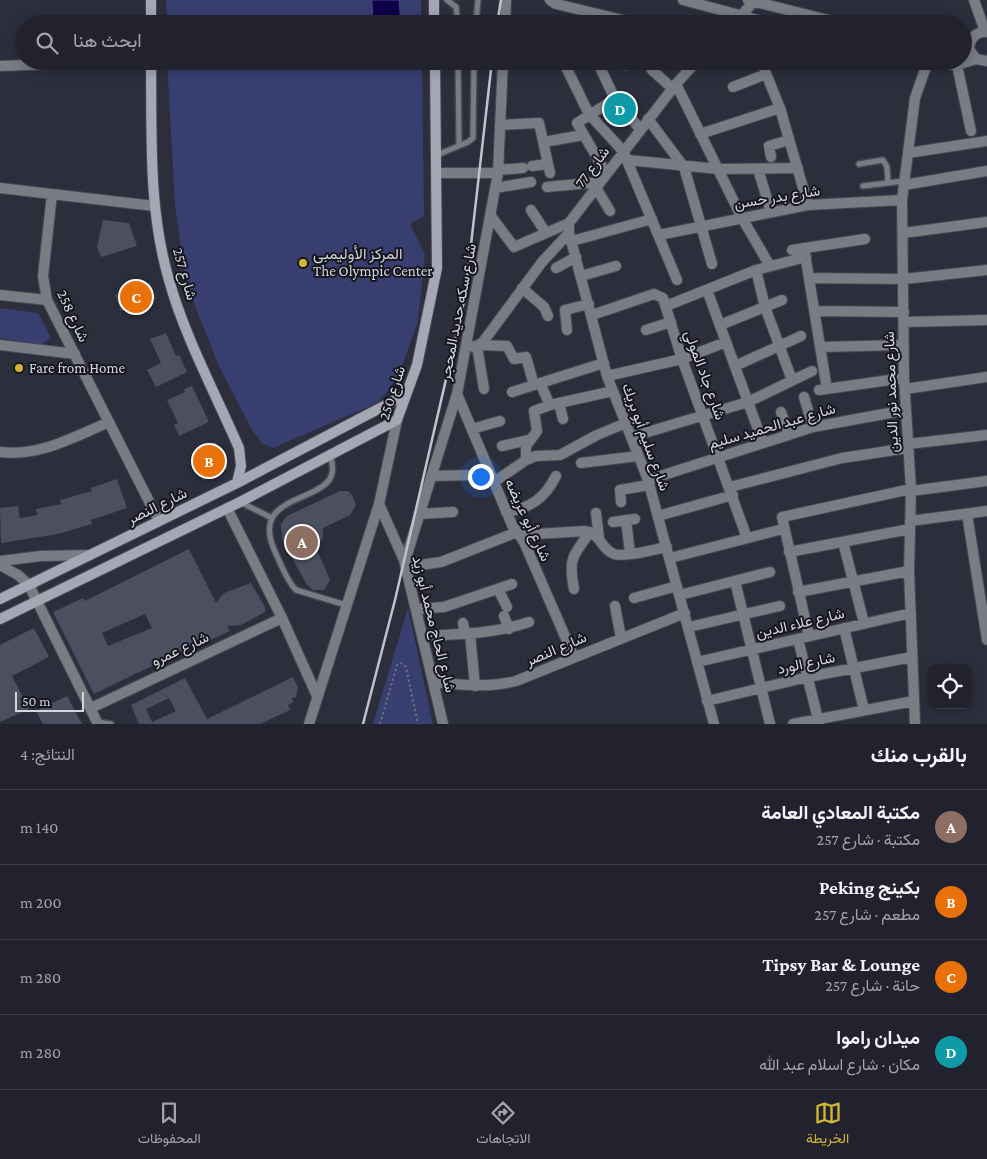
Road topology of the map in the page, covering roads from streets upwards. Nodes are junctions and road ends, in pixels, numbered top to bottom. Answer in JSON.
{"nodes":[{"id":1,"x":151,"y":0,"type":"edge"},
{"id":2,"x":434,"y":0,"type":"edge"},
{"id":3,"x":506,"y":0,"type":"edge"},
{"id":4,"x":550,"y":0,"type":"edge"},
{"id":5,"x":683,"y":0,"type":"edge"},
{"id":6,"x":974,"y":0,"type":"edge"},
{"id":7,"x":752,"y":1,"type":"edge"},
{"id":8,"x":983,"y":11,"type":"edge"},
{"id":9,"x":151,"y":15,"type":"edge"},
{"id":10,"x":434,"y":15,"type":"edge"},
{"id":11,"x":505,"y":15,"type":"edge"},
{"id":12,"x":602,"y":15,"type":"edge"},
{"id":13,"x":724,"y":15,"type":"edge"},
{"id":14,"x":744,"y":15,"type":"edge"},
{"id":15,"x":808,"y":15,"type":"edge"},
{"id":16,"x":986,"y":30,"type":"edge"},
{"id":17,"x":972,"y":38,"type":"edge"},
{"id":18,"x":972,"y":55,"type":"edge"},
{"id":19,"x":976,"y":59,"type":"junction"},
{"id":20,"x":972,"y":60,"type":"edge"},
{"id":21,"x":987,"y":61,"type":"edge"},
{"id":22,"x":15,"y":65,"type":"edge"},
{"id":23,"x":0,"y":66,"type":"edge"},
{"id":24,"x":151,"y":70,"type":"edge"},
{"id":25,"x":435,"y":70,"type":"edge"},
{"id":26,"x":503,"y":70,"type":"edge"},
{"id":27,"x":567,"y":70,"type":"edge"},
{"id":28,"x":601,"y":70,"type":"edge"},
{"id":29,"x":652,"y":70,"type":"edge"},
{"id":30,"x":689,"y":70,"type":"edge"},
{"id":31,"x":764,"y":70,"type":"edge"},
{"id":32,"x":923,"y":70,"type":"edge"},
{"id":33,"x":958,"y":70,"type":"edge"},
{"id":34,"x":766,"y":74,"type":"junction"},
{"id":35,"x":674,"y":86,"type":"junction"},
{"id":36,"x":733,"y":87,"type":"dead end"},
{"id":37,"x":615,"y":99,"type":"junction"},
{"id":38,"x":780,"y":108,"type":"junction"},
{"id":39,"x":589,"y":114,"type":"junction"},
{"id":40,"x":648,"y":119,"type":"junction"},
{"id":41,"x":500,"y":125,"type":"junction"},
{"id":42,"x":640,"y":130,"type":"junction"},
{"id":43,"x":972,"y":131,"type":"dead end"},
{"id":44,"x":700,"y":134,"type":"junction"},
{"id":45,"x":583,"y":135,"type":"junction"},
{"id":46,"x":789,"y":140,"type":"junction"},
{"id":47,"x":987,"y":140,"type":"edge"},
{"id":48,"x":544,"y":142,"type":"junction"},
{"id":49,"x":908,"y":153,"type":"junction"},
{"id":50,"x":625,"y":155,"type":"junction"},
{"id":51,"x":771,"y":157,"type":"dead end"},
{"id":52,"x":684,"y":167,"type":"junction"},
{"id":53,"x":798,"y":168,"type":"junction"},
{"id":54,"x":718,"y":169,"type":"junction"},
{"id":55,"x":758,"y":169,"type":"junction"},
{"id":56,"x":498,"y":171,"type":"junction"},
{"id":57,"x":987,"y":171,"type":"edge"},
{"id":58,"x":606,"y":172,"type":"junction"},
{"id":59,"x":436,"y":173,"type":"junction"},
{"id":60,"x":531,"y":182,"type":"dead end"},
{"id":61,"x":904,"y":183,"type":"junction"},
{"id":62,"x":597,"y":184,"type":"junction"},
{"id":63,"x":547,"y":187,"type":"dead end"},
{"id":64,"x":0,"y":188,"type":"edge"},
{"id":65,"x":495,"y":188,"type":"junction"},
{"id":66,"x":52,"y":194,"type":"junction"},
{"id":67,"x":902,"y":200,"type":"junction"},
{"id":68,"x":808,"y":205,"type":"junction"},
{"id":69,"x":154,"y":206,"type":"junction"},
{"id":70,"x":531,"y":210,"type":"dead end"},
{"id":71,"x":610,"y":211,"type":"dead end"},
{"id":72,"x":771,"y":212,"type":"junction"},
{"id":73,"x":491,"y":216,"type":"junction"},
{"id":74,"x":742,"y":218,"type":"junction"},
{"id":75,"x":652,"y":219,"type":"junction"},
{"id":76,"x":987,"y":222,"type":"edge"},
{"id":77,"x":701,"y":226,"type":"junction"},
{"id":78,"x":570,"y":232,"type":"junction"},
{"id":79,"x":546,"y":233,"type":"junction"},
{"id":80,"x":903,"y":233,"type":"junction"},
{"id":81,"x":659,"y":235,"type":"junction"},
{"id":82,"x":864,"y":239,"type":"dead end"},
{"id":83,"x":792,"y":250,"type":"dead end"},
{"id":84,"x":805,"y":252,"type":"junction"},
{"id":85,"x":576,"y":257,"type":"junction"},
{"id":86,"x":712,"y":264,"type":"dead end"},
{"id":87,"x":616,"y":266,"type":"dead end"},
{"id":88,"x":770,"y":266,"type":"junction"},
{"id":89,"x":556,"y":268,"type":"dead end"},
{"id":90,"x":756,"y":270,"type":"junction"},
{"id":91,"x":987,"y":270,"type":"edge"},
{"id":92,"x":581,"y":276,"type":"junction"},
{"id":93,"x":809,"y":278,"type":"junction"},
{"id":94,"x":904,"y":279,"type":"junction"},
{"id":95,"x":677,"y":280,"type":"dead end"},
{"id":96,"x":522,"y":288,"type":"junction"},
{"id":97,"x":707,"y":290,"type":"junction"},
{"id":98,"x":0,"y":295,"type":"edge"},
{"id":99,"x":47,"y":300,"type":"junction"},
{"id":100,"x":782,"y":300,"type":"dead end"},
{"id":101,"x":589,"y":304,"type":"junction"},
{"id":102,"x":666,"y":306,"type":"junction"},
{"id":103,"x":765,"y":307,"type":"junction"},
{"id":104,"x":814,"y":311,"type":"junction"},
{"id":105,"x":592,"y":315,"type":"junction"},
{"id":106,"x":548,"y":316,"type":"dead end"},
{"id":107,"x":904,"y":317,"type":"junction"},
{"id":108,"x":987,"y":320,"type":"edge"},
{"id":109,"x":671,"y":322,"type":"junction"},
{"id":110,"x":720,"y":325,"type":"junction"},
{"id":111,"x":567,"y":330,"type":"dead end"},
{"id":112,"x":646,"y":330,"type":"dead end"},
{"id":113,"x":801,"y":336,"type":"dead end"},
{"id":114,"x":726,"y":342,"type":"junction"},
{"id":115,"x":0,"y":345,"type":"edge"},
{"id":116,"x":904,"y":345,"type":"junction"},
{"id":117,"x":478,"y":346,"type":"junction"},
{"id":118,"x":778,"y":346,"type":"junction"},
{"id":119,"x":466,"y":347,"type":"junction"},
{"id":120,"x":820,"y":347,"type":"junction"},
{"id":121,"x":75,"y":354,"type":"junction"},
{"id":122,"x":682,"y":358,"type":"junction"},
{"id":123,"x":604,"y":363,"type":"junction"},
{"id":124,"x":735,"y":366,"type":"junction"},
{"id":125,"x":812,"y":371,"type":"dead end"},
{"id":126,"x":607,"y":376,"type":"junction"},
{"id":127,"x":987,"y":377,"type":"edge"},
{"id":128,"x":904,"y":378,"type":"junction"},
{"id":129,"x":792,"y":380,"type":"junction"},
{"id":130,"x":537,"y":384,"type":"junction"},
{"id":131,"x":484,"y":389,"type":"dead end"},
{"id":132,"x":905,"y":389,"type":"junction"},
{"id":133,"x":613,"y":391,"type":"junction"},
{"id":134,"x":512,"y":392,"type":"dead end"},
{"id":135,"x":457,"y":394,"type":"junction"},
{"id":136,"x":405,"y":395,"type":"junction"},
{"id":137,"x":804,"y":397,"type":"dead end"},
{"id":138,"x":748,"y":402,"type":"junction"},
{"id":139,"x":555,"y":404,"type":"junction"},
{"id":140,"x":906,"y":410,"type":"junction"},
{"id":141,"x":781,"y":412,"type":"dead end"},
{"id":142,"x":703,"y":415,"type":"junction"},
{"id":143,"x":564,"y":419,"type":"dead end"},
{"id":144,"x":397,"y":420,"type":"junction"},
{"id":145,"x":500,"y":421,"type":"dead end"},
{"id":146,"x":109,"y":422,"type":"junction"},
{"id":147,"x":626,"y":424,"type":"junction"},
{"id":148,"x":814,"y":427,"type":"junction"},
{"id":149,"x":472,"y":430,"type":"junction"},
{"id":150,"x":789,"y":435,"type":"junction"},
{"id":151,"x":987,"y":436,"type":"edge"},
{"id":152,"x":631,"y":437,"type":"junction"},
{"id":153,"x":529,"y":440,"type":"junction"},
{"id":154,"x":763,"y":443,"type":"junction"},
{"id":155,"x":502,"y":446,"type":"dead end"},
{"id":156,"x":908,"y":446,"type":"junction"},
{"id":157,"x":0,"y":452,"type":"edge"},
{"id":158,"x":638,"y":456,"type":"junction"},
{"id":159,"x":719,"y":457,"type":"junction"},
{"id":160,"x":526,"y":460,"type":"junction"},
{"id":161,"x":581,"y":463,"type":"dead end"},
{"id":162,"x":474,"y":475,"type":"dead end"},
{"id":163,"x":431,"y":476,"type":"junction"},
{"id":164,"x":556,"y":476,"type":"dead end"},
{"id":165,"x":494,"y":482,"type":"junction"},
{"id":166,"x":987,"y":482,"type":"edge"},
{"id":167,"x":237,"y":483,"type":"junction"},
{"id":168,"x":648,"y":483,"type":"junction"},
{"id":169,"x":911,"y":490,"type":"junction"},
{"id":170,"x":732,"y":491,"type":"junction"},
{"id":171,"x":621,"y":502,"type":"dead end"},
{"id":172,"x":379,"y":504,"type":"junction"},
{"id":173,"x":227,"y":508,"type":"junction"},
{"id":174,"x":987,"y":511,"type":"edge"},
{"id":175,"x":453,"y":512,"type":"dead end"},
{"id":176,"x":506,"y":512,"type":"junction"},
{"id":177,"x":596,"y":513,"type":"dead end"},
{"id":178,"x":419,"y":514,"type":"junction"},
{"id":179,"x":967,"y":514,"type":"junction"},
{"id":180,"x":658,"y":516,"type":"junction"},
{"id":181,"x":159,"y":521,"type":"junction"},
{"id":182,"x":613,"y":522,"type":"dead end"},
{"id":183,"x":910,"y":525,"type":"junction"},
{"id":184,"x":783,"y":529,"type":"junction"},
{"id":185,"x":518,"y":534,"type":"junction"},
{"id":186,"x":595,"y":535,"type":"junction"},
{"id":187,"x":748,"y":538,"type":"junction"},
{"id":188,"x":843,"y":542,"type":"junction"},
{"id":189,"x":666,"y":548,"type":"junction"},
{"id":190,"x":789,"y":552,"type":"junction"},
{"id":191,"x":630,"y":554,"type":"junction"},
{"id":192,"x":90,"y":555,"type":"junction"},
{"id":193,"x":670,"y":558,"type":"junction"},
{"id":194,"x":0,"y":561,"type":"edge"},
{"id":195,"x":405,"y":564,"type":"junction"},
{"id":196,"x":0,"y":565,"type":"edge"},
{"id":197,"x":909,"y":571,"type":"junction"},
{"id":198,"x":770,"y":572,"type":"dead end"},
{"id":199,"x":734,"y":581,"type":"junction"},
{"id":200,"x":853,"y":582,"type":"junction"},
{"id":201,"x":512,"y":584,"type":"dead end"},
{"id":202,"x":29,"y":585,"type":"junction"},
{"id":203,"x":498,"y":589,"type":"junction"},
{"id":204,"x":574,"y":589,"type":"dead end"},
{"id":205,"x":679,"y":590,"type":"junction"},
{"id":206,"x":798,"y":592,"type":"junction"},
{"id":207,"x":634,"y":598,"type":"dead end"},
{"id":208,"x":0,"y":599,"type":"edge"},
{"id":209,"x":37,"y":600,"type":"junction"},
{"id":210,"x":615,"y":606,"type":"dead end"},
{"id":211,"x":780,"y":606,"type":"dead end"},
{"id":212,"x":416,"y":609,"type":"junction"},
{"id":213,"x":911,"y":612,"type":"junction"},
{"id":214,"x":685,"y":613,"type":"junction"},
{"id":215,"x":743,"y":614,"type":"junction"},
{"id":216,"x":282,"y":618,"type":"junction"},
{"id":217,"x":0,"y":619,"type":"edge"},
{"id":218,"x":529,"y":622,"type":"dead end"},
{"id":219,"x":864,"y":624,"type":"junction"},
{"id":220,"x":689,"y":627,"type":"junction"},
{"id":221,"x":844,"y":628,"type":"junction"},
{"id":222,"x":509,"y":629,"type":"junction"},
{"id":223,"x":466,"y":630,"type":"junction"},
{"id":224,"x":422,"y":636,"type":"junction"},
{"id":225,"x":809,"y":636,"type":"junction"},
{"id":226,"x":621,"y":638,"type":"junction"},
{"id":227,"x":798,"y":639,"type":"junction"},
{"id":228,"x":987,"y":640,"type":"edge"},
{"id":229,"x":752,"y":649,"type":"junction"},
{"id":230,"x":574,"y":657,"type":"junction"},
{"id":231,"x":912,"y":657,"type":"junction"},
{"id":232,"x":697,"y":662,"type":"junction"},
{"id":233,"x":854,"y":668,"type":"junction"},
{"id":234,"x":808,"y":677,"type":"junction"},
{"id":235,"x":433,"y":682,"type":"junction"},
{"id":236,"x":475,"y":686,"type":"junction"},
{"id":237,"x":761,"y":688,"type":"junction"},
{"id":238,"x":318,"y":696,"type":"junction"},
{"id":239,"x":707,"y":701,"type":"junction"},
{"id":240,"x":914,"y":701,"type":"junction"},
{"id":241,"x":90,"y":708,"type":"junction"},
{"id":242,"x":864,"y":710,"type":"junction"},
{"id":243,"x":818,"y":721,"type":"edge"},
{"id":244,"x":98,"y":723,"type":"edge"},
{"id":245,"x":309,"y":724,"type":"edge"},
{"id":246,"x":443,"y":724,"type":"edge"},
{"id":247,"x":714,"y":724,"type":"edge"},
{"id":248,"x":770,"y":724,"type":"edge"},
{"id":249,"x":793,"y":724,"type":"edge"},
{"id":250,"x":915,"y":724,"type":"edge"}],
"edges":[{"from":1,"to":9,"type":"street"},
{"from":2,"to":10,"type":"street"},
{"from":3,"to":11,"type":"street"},
{"from":4,"to":12,"type":"street"},
{"from":5,"to":13,"type":"street"},
{"from":6,"to":8,"type":"street"},
{"from":7,"to":14,"type":"street"},
{"from":7,"to":15,"type":"street"},
{"from":8,"to":16,"type":"street"},
{"from":16,"to":17,"type":"street"},
{"from":18,"to":19,"type":"street"},
{"from":19,"to":20,"type":"street"},
{"from":19,"to":21,"type":"street"},
{"from":22,"to":23,"type":"street"},
{"from":24,"to":69,"type":"street","name":"شارع 257"},
{"from":25,"to":59,"type":"street","name":"شارع 250"},
{"from":26,"to":41,"type":"street","name":"شارع سكه حديد المحجر"},
{"from":27,"to":39,"type":"street"},
{"from":28,"to":37,"type":"street"},
{"from":29,"to":35,"type":"street"},
{"from":30,"to":35,"type":"street","name":"شارع 77"},
{"from":31,"to":34,"type":"street"},
{"from":32,"to":49,"type":"street","name":"شارع محمد نور الدين"},
{"from":33,"to":43,"type":"street"},
{"from":34,"to":36,"type":"street"},
{"from":34,"to":38,"type":"street"},
{"from":35,"to":40,"type":"street","name":"شارع 77"},
{"from":35,"to":44,"type":"street"},
{"from":37,"to":39,"type":"street"},
{"from":37,"to":42,"type":"street"},
{"from":38,"to":44,"type":"street"},
{"from":38,"to":46,"type":"street"},
{"from":39,"to":45,"type":"street"},
{"from":39,"to":50,"type":"street"},
{"from":40,"to":42,"type":"street","name":"شارع 77"},
{"from":40,"to":52,"type":"street"},
{"from":41,"to":48,"type":"street"},
{"from":41,"to":56,"type":"street","name":"شارع سكه حديد المحجر"},
{"from":42,"to":50,"type":"street","name":"شارع 77"},
{"from":44,"to":54,"type":"street"},
{"from":45,"to":48,"type":"street"},
{"from":45,"to":58,"type":"street"},
{"from":46,"to":51,"type":"street"},
{"from":46,"to":53,"type":"street"},
{"from":47,"to":49,"type":"street"},
{"from":48,"to":56,"type":"street"},
{"from":49,"to":61,"type":"street","name":"شارع محمد نور الدين"},
{"from":50,"to":52,"type":"street"},
{"from":50,"to":58,"type":"street","name":"شارع 77"},
{"from":50,"to":75,"type":"street"},
{"from":52,"to":54,"type":"street"},
{"from":52,"to":77,"type":"street"},
{"from":53,"to":55,"type":"street"},
{"from":53,"to":68,"type":"street"},
{"from":54,"to":55,"type":"street"},
{"from":54,"to":74,"type":"street"},
{"from":55,"to":72,"type":"street"},
{"from":56,"to":59,"type":"street"},
{"from":56,"to":65,"type":"street","name":"شارع سكه حديد المحجر"},
{"from":57,"to":61,"type":"street"},
{"from":58,"to":62,"type":"street","name":"شارع 77"},
{"from":59,"to":136,"type":"street","name":"شارع 250"},
{"from":60,"to":65,"type":"street"},
{"from":61,"to":67,"type":"street","name":"شارع محمد نور الدين"},
{"from":62,"to":63,"type":"street"},
{"from":62,"to":71,"type":"street"},
{"from":62,"to":78,"type":"street","name":"شارع 77"},
{"from":64,"to":66,"type":"street"},
{"from":65,"to":73,"type":"street","name":"شارع سكه حديد المحجر"},
{"from":66,"to":69,"type":"street"},
{"from":66,"to":99,"type":"street","name":"شارع 258"},
{"from":67,"to":68,"type":"street","name":"شارع بدر حسن"},
{"from":67,"to":80,"type":"street","name":"شارع محمد نور الدين"},
{"from":68,"to":72,"type":"street","name":"شارع بدر حسن"},
{"from":69,"to":167,"type":"street","name":"شارع 257"},
{"from":70,"to":79,"type":"street"},
{"from":72,"to":74,"type":"street","name":"شارع بدر حسن"},
{"from":73,"to":79,"type":"street"},
{"from":73,"to":119,"type":"street","name":"شارع سكه حديد المحجر"},
{"from":74,"to":77,"type":"street","name":"شارع بدر حسن"},
{"from":74,"to":88,"type":"street"},
{"from":75,"to":78,"type":"street"},
{"from":75,"to":81,"type":"street"},
{"from":76,"to":80,"type":"street"},
{"from":77,"to":81,"type":"street","name":"شارع بدر حسن"},
{"from":77,"to":86,"type":"street"},
{"from":78,"to":79,"type":"street"},
{"from":78,"to":85,"type":"street","name":"شارع سليم أبو بريك"},
{"from":78,"to":96,"type":"street","name":"شارع 77"},
{"from":80,"to":94,"type":"street","name":"شارع محمد نور الدين"},
{"from":81,"to":95,"type":"street"},
{"from":82,"to":84,"type":"street"},
{"from":83,"to":84,"type":"street"},
{"from":84,"to":88,"type":"street"},
{"from":84,"to":93,"type":"street"},
{"from":85,"to":89,"type":"street"},
{"from":85,"to":92,"type":"street","name":"شارع سليم أبو بريك"},
{"from":87,"to":92,"type":"street"},
{"from":88,"to":90,"type":"street"},
{"from":90,"to":97,"type":"street"},
{"from":90,"to":103,"type":"street"},
{"from":91,"to":94,"type":"street"},
{"from":92,"to":101,"type":"street","name":"شارع سليم أبو بريك"},
{"from":93,"to":94,"type":"street"},
{"from":93,"to":104,"type":"street"},
{"from":94,"to":107,"type":"street","name":"شارع محمد نور الدين"},
{"from":96,"to":106,"type":"street"},
{"from":96,"to":117,"type":"street","name":"شارع 77"},
{"from":97,"to":102,"type":"street"},
{"from":97,"to":110,"type":"street"},
{"from":98,"to":99,"type":"street"},
{"from":99,"to":121,"type":"street","name":"شارع 258"},
{"from":100,"to":103,"type":"street"},
{"from":101,"to":105,"type":"street","name":"شارع سليم أبو بريك"},
{"from":101,"to":111,"type":"street"},
{"from":102,"to":105,"type":"street"},
{"from":102,"to":109,"type":"street","name":"شارع جاد المولي"},
{"from":103,"to":110,"type":"street"},
{"from":103,"to":118,"type":"street"},
{"from":104,"to":107,"type":"street"},
{"from":104,"to":120,"type":"street"},
{"from":105,"to":123,"type":"street","name":"شارع سليم أبو بريك"},
{"from":107,"to":108,"type":"street"},
{"from":107,"to":116,"type":"street","name":"شارع محمد نور الدين"},
{"from":109,"to":112,"type":"street"},
{"from":109,"to":122,"type":"street","name":"شارع جاد المولي"},
{"from":110,"to":114,"type":"street"},
{"from":113,"to":118,"type":"street"},
{"from":114,"to":122,"type":"street"},
{"from":114,"to":124,"type":"street"},
{"from":115,"to":121,"type":"street"},
{"from":116,"to":120,"type":"street"},
{"from":116,"to":128,"type":"street","name":"شارع محمد نور الدين"},
{"from":117,"to":119,"type":"street"},
{"from":117,"to":130,"type":"street"},
{"from":117,"to":131,"type":"street"},
{"from":118,"to":124,"type":"street"},
{"from":118,"to":129,"type":"street"},
{"from":119,"to":135,"type":"street","name":"شارع سكه حديد المحجر"},
{"from":120,"to":128,"type":"street"},
{"from":121,"to":146,"type":"street","name":"شارع 258"},
{"from":122,"to":126,"type":"street"},
{"from":122,"to":142,"type":"street","name":"شارع جاد المولي"},
{"from":123,"to":126,"type":"street","name":"شارع سليم أبو بريك"},
{"from":123,"to":130,"type":"street"},
{"from":124,"to":138,"type":"street"},
{"from":125,"to":129,"type":"street"},
{"from":126,"to":133,"type":"street","name":"شارع سليم أبو بريك"},
{"from":127,"to":132,"type":"street"},
{"from":128,"to":132,"type":"street","name":"شارع محمد نور الدين"},
{"from":129,"to":138,"type":"street"},
{"from":130,"to":134,"type":"street"},
{"from":130,"to":139,"type":"street"},
{"from":132,"to":140,"type":"street","name":"شارع محمد نور الدين"},
{"from":133,"to":139,"type":"street"},
{"from":133,"to":147,"type":"street","name":"شارع سليم أبو بريك"},
{"from":135,"to":149,"type":"street","name":"شارع أبو عريضه"},
{"from":135,"to":163,"type":"street","name":"شارع سكه حديد المحجر"},
{"from":136,"to":144,"type":"street","name":"شارع 250"},
{"from":136,"to":167,"type":"street","name":"شارع النصر"},
{"from":137,"to":148,"type":"street"},
{"from":138,"to":142,"type":"street"},
{"from":138,"to":154,"type":"street"},
{"from":139,"to":143,"type":"street"},
{"from":139,"to":153,"type":"street"},
{"from":140,"to":148,"type":"street","name":"شارع عبد الحميد سليم"},
{"from":140,"to":156,"type":"street","name":"شارع محمد نور الدين"},
{"from":141,"to":150,"type":"street"},
{"from":142,"to":152,"type":"street"},
{"from":142,"to":159,"type":"street","name":"شارع جاد المولي"},
{"from":144,"to":172,"type":"street","name":"شارع 250"},
{"from":144,"to":173,"type":"street"},
{"from":145,"to":149,"type":"street"},
{"from":146,"to":157,"type":"street"},
{"from":146,"to":181,"type":"street","name":"شارع 258"},
{"from":147,"to":152,"type":"street","name":"شارع سليم أبو بريك"},
{"from":147,"to":160,"type":"street"},
{"from":148,"to":150,"type":"street","name":"شارع عبد الحميد سليم"},
{"from":149,"to":165,"type":"street","name":"شارع أبو عريضه"},
{"from":150,"to":154,"type":"street","name":"شارع عبد الحميد سليم"},
{"from":151,"to":156,"type":"street"},
{"from":152,"to":158,"type":"street","name":"شارع سليم أبو بريك"},
{"from":153,"to":155,"type":"street"},
{"from":153,"to":160,"type":"street"},
{"from":154,"to":159,"type":"street","name":"شارع عبد الحميد سليم"},
{"from":156,"to":169,"type":"street","name":"شارع محمد نور الدين"},
{"from":156,"to":170,"type":"street"},
{"from":158,"to":161,"type":"street"},
{"from":158,"to":168,"type":"street","name":"شارع سليم أبو بريك"},
{"from":159,"to":168,"type":"street","name":"شارع عبد الحميد سليم"},
{"from":159,"to":170,"type":"street","name":"شارع جاد المولي"},
{"from":160,"to":165,"type":"street"},
{"from":162,"to":163,"type":"street"},
{"from":163,"to":178,"type":"street","name":"شارع سكه حديد المحجر"},
{"from":164,"to":176,"type":"street"},
{"from":165,"to":176,"type":"street","name":"شارع أبو عريضه"},
{"from":166,"to":169,"type":"street"},
{"from":167,"to":181,"type":"street","name":"شارع النصر"},
{"from":168,"to":171,"type":"street","name":"شارع عبد الحميد سليم"},
{"from":168,"to":180,"type":"street","name":"شارع سليم أبو بريك"},
{"from":169,"to":183,"type":"street","name":"شارع محمد نور الدين"},
{"from":169,"to":184,"type":"street"},
{"from":170,"to":180,"type":"street"},
{"from":170,"to":187,"type":"street","name":"شارع جاد المولي"},
{"from":172,"to":195,"type":"street","name":"شارع الحاج محمد أبو زيد"},
{"from":172,"to":238,"type":"street","name":"شارع 250"},
{"from":173,"to":209,"type":"street"},
{"from":173,"to":216,"type":"street"},
{"from":174,"to":179,"type":"street"},
{"from":175,"to":178,"type":"street"},
{"from":176,"to":185,"type":"street","name":"شارع أبو عريضه"},
{"from":177,"to":186,"type":"street"},
{"from":178,"to":195,"type":"street","name":"شارع سكه حديد المحجر"},
{"from":179,"to":183,"type":"street"},
{"from":179,"to":228,"type":"street"},
{"from":180,"to":189,"type":"street","name":"شارع سليم أبو بريك"},
{"from":181,"to":192,"type":"street","name":"شارع النصر"},
{"from":182,"to":191,"type":"street"},
{"from":183,"to":188,"type":"street"},
{"from":183,"to":197,"type":"street","name":"شارع محمد نور الدين"},
{"from":184,"to":187,"type":"street"},
{"from":184,"to":190,"type":"street"},
{"from":185,"to":186,"type":"street"},
{"from":185,"to":195,"type":"street"},
{"from":185,"to":230,"type":"street","name":"شارع أبو عريضه"},
{"from":186,"to":191,"type":"street"},
{"from":186,"to":204,"type":"street"},
{"from":187,"to":193,"type":"street"},
{"from":188,"to":190,"type":"street"},
{"from":188,"to":200,"type":"street"},
{"from":189,"to":191,"type":"street"},
{"from":189,"to":193,"type":"street","name":"شارع سليم أبو بريك"},
{"from":190,"to":206,"type":"street"},
{"from":192,"to":194,"type":"street"},
{"from":192,"to":202,"type":"street","name":"شارع النصر"},
{"from":193,"to":205,"type":"street","name":"شارع سليم أبو بريك"},
{"from":195,"to":212,"type":"street","name":"شارع الحاج محمد أبو زيد"},
{"from":196,"to":202,"type":"street"},
{"from":197,"to":200,"type":"street"},
{"from":197,"to":213,"type":"street","name":"شارع محمد نور الدين"},
{"from":198,"to":199,"type":"street"},
{"from":199,"to":205,"type":"street"},
{"from":199,"to":215,"type":"street"},
{"from":200,"to":206,"type":"street"},
{"from":200,"to":219,"type":"street"},
{"from":201,"to":203,"type":"street"},
{"from":202,"to":208,"type":"street","name":"شارع النصر"},
{"from":202,"to":209,"type":"street"},
{"from":203,"to":212,"type":"street"},
{"from":203,"to":222,"type":"street"},
{"from":205,"to":207,"type":"street"},
{"from":205,"to":214,"type":"street","name":"شارع سليم أبو بريك"},
{"from":206,"to":225,"type":"street"},
{"from":209,"to":217,"type":"street"},
{"from":209,"to":241,"type":"street"},
{"from":210,"to":226,"type":"street"},
{"from":211,"to":215,"type":"street"},
{"from":212,"to":224,"type":"street","name":"شارع الحاج محمد أبو زيد"},
{"from":213,"to":219,"type":"street","name":"شارع علاء الدين"},
{"from":213,"to":231,"type":"street","name":"شارع محمد نور الدين"},
{"from":214,"to":220,"type":"street","name":"شارع سليم أبو بريك"},
{"from":214,"to":226,"type":"street","name":"شارع النصر"},
{"from":215,"to":220,"type":"street"},
{"from":215,"to":229,"type":"street"},
{"from":216,"to":238,"type":"street"},
{"from":216,"to":241,"type":"street","name":"شارع عمرو"},
{"from":218,"to":222,"type":"street"},
{"from":219,"to":221,"type":"street","name":"شارع علاء الدين"},
{"from":220,"to":232,"type":"street","name":"شارع سليم أبو بريك"},
{"from":221,"to":225,"type":"street","name":"شارع علاء الدين"},
{"from":221,"to":233,"type":"street"},
{"from":222,"to":223,"type":"street"},
{"from":223,"to":224,"type":"street"},
{"from":223,"to":236,"type":"street"},
{"from":224,"to":235,"type":"street","name":"شارع الحاج محمد أبو زيد"},
{"from":225,"to":227,"type":"street","name":"شارع علاء الدين"},
{"from":226,"to":230,"type":"street","name":"شارع النصر"},
{"from":227,"to":229,"type":"street","name":"شارع علاء الدين"},
{"from":227,"to":234,"type":"street"},
{"from":229,"to":232,"type":"street","name":"شارع علاء الدين"},
{"from":229,"to":237,"type":"street"},
{"from":230,"to":236,"type":"street","name":"شارع النصر"},
{"from":231,"to":233,"type":"street","name":"شارع الورد"},
{"from":231,"to":240,"type":"street","name":"شارع محمد نور الدين"},
{"from":232,"to":239,"type":"street","name":"شارع سليم أبو بريك"},
{"from":233,"to":234,"type":"street","name":"شارع الورد"},
{"from":233,"to":242,"type":"street"},
{"from":234,"to":237,"type":"street","name":"شارع الورد"},
{"from":234,"to":243,"type":"street"},
{"from":235,"to":236,"type":"street","name":"شارع النصر"},
{"from":235,"to":246,"type":"street","name":"شارع الحاج محمد أبو زيد"},
{"from":237,"to":239,"type":"street","name":"شارع الورد"},
{"from":237,"to":248,"type":"street"},
{"from":238,"to":245,"type":"street","name":"شارع 250"},
{"from":239,"to":247,"type":"street","name":"شارع سليم أبو بريك"},
{"from":240,"to":242,"type":"street"},
{"from":240,"to":250,"type":"street","name":"شارع محمد نور الدين"},
{"from":241,"to":244,"type":"street"},
{"from":242,"to":243,"type":"street"},
{"from":243,"to":249,"type":"street"}]}
